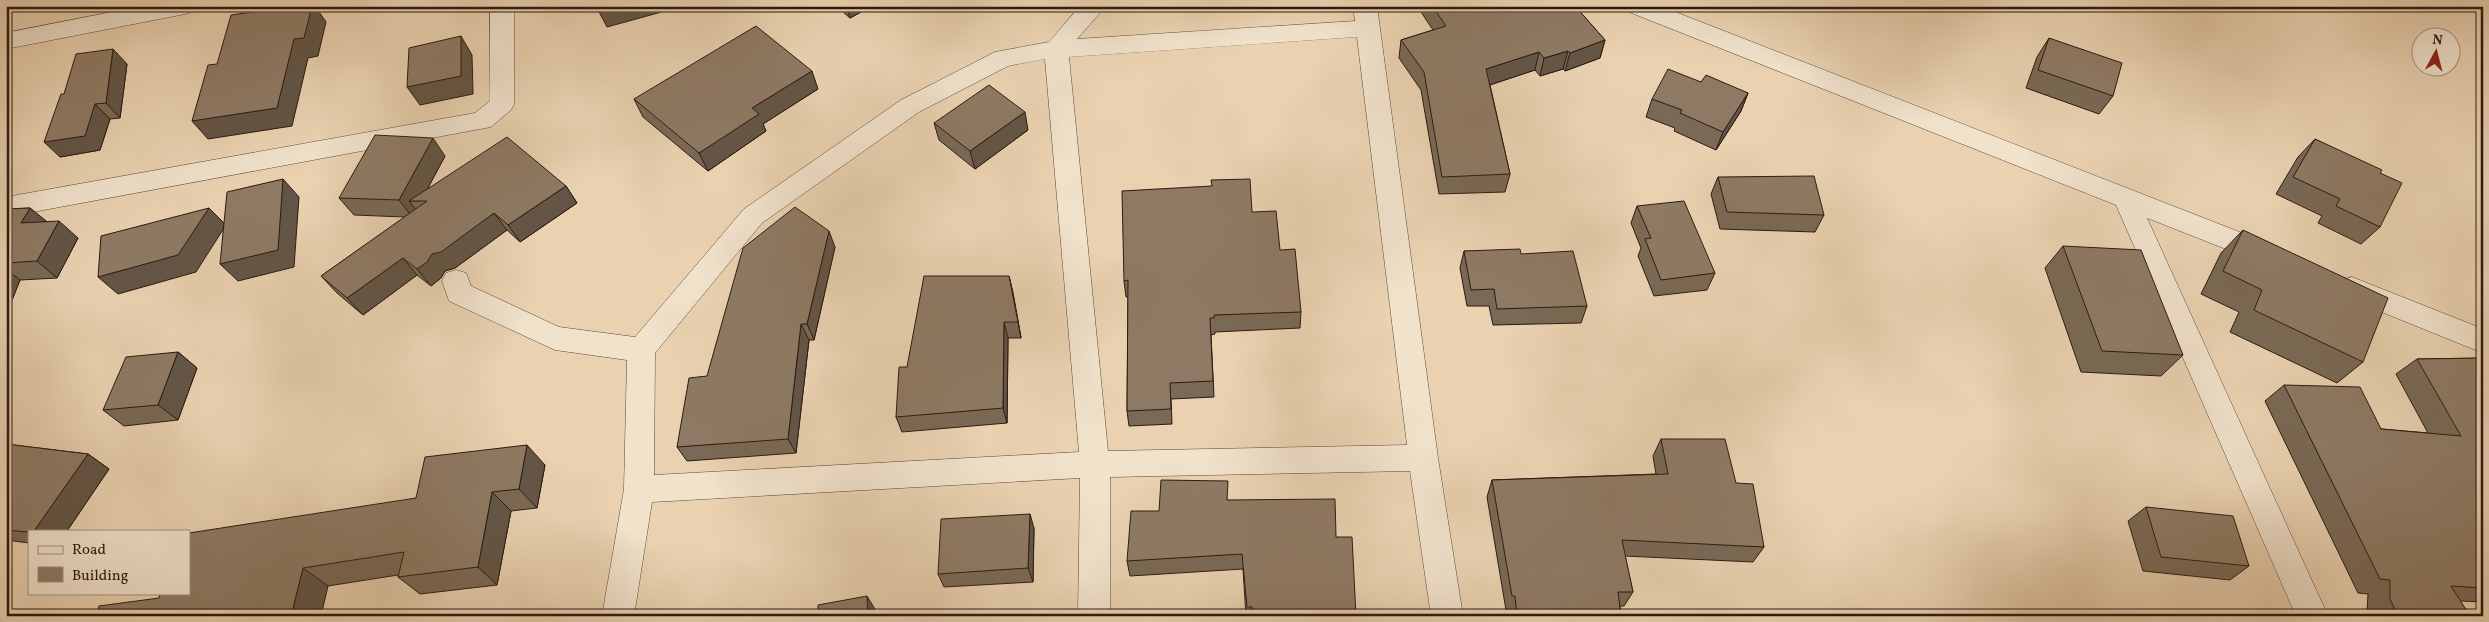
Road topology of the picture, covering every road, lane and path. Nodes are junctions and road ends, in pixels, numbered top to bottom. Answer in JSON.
{"nodes":[{"id":1,"x":185,"y":6,"type":"edge"},
{"id":2,"x":502,"y":6,"type":"edge"},
{"id":3,"x":1095,"y":6,"type":"edge"},
{"id":4,"x":1637,"y":6,"type":"edge"},
{"id":5,"x":1366,"y":17,"type":"edge"},
{"id":6,"x":6,"y":40,"type":"edge"},
{"id":7,"x":1056,"y":49,"type":"junction"},
{"id":8,"x":2125,"y":197,"type":"junction"},
{"id":9,"x":6,"y":207,"type":"edge"},
{"id":10,"x":2290,"y":263,"type":"edge"},
{"id":11,"x":2327,"y":278,"type":"edge"},
{"id":12,"x":456,"y":280,"type":"dead end"},
{"id":13,"x":2483,"y":341,"type":"edge"},
{"id":14,"x":641,"y":350,"type":"junction"},
{"id":15,"x":1423,"y":458,"type":"junction"},
{"id":16,"x":1095,"y":464,"type":"junction"},
{"id":17,"x":639,"y":490,"type":"junction"},
{"id":18,"x":618,"y":616,"type":"edge"},
{"id":19,"x":1094,"y":616,"type":"edge"},
{"id":20,"x":1447,"y":616,"type":"edge"},
{"id":21,"x":2312,"y":616,"type":"edge"}],
"edges":[{"from":1,"to":6,"type":"street"},
{"from":2,"to":9,"type":"street"},
{"from":3,"to":7,"type":"street"},
{"from":4,"to":8,"type":"street"},
{"from":5,"to":7,"type":"street"},
{"from":5,"to":15,"type":"street"},
{"from":7,"to":14,"type":"street"},
{"from":7,"to":16,"type":"street"},
{"from":8,"to":10,"type":"street"},
{"from":8,"to":21,"type":"street"},
{"from":11,"to":13,"type":"street"},
{"from":12,"to":14,"type":"street"},
{"from":14,"to":17,"type":"street"},
{"from":15,"to":16,"type":"street"},
{"from":15,"to":20,"type":"street"},
{"from":16,"to":17,"type":"street"},
{"from":16,"to":19,"type":"street"},
{"from":17,"to":18,"type":"street"}]}
